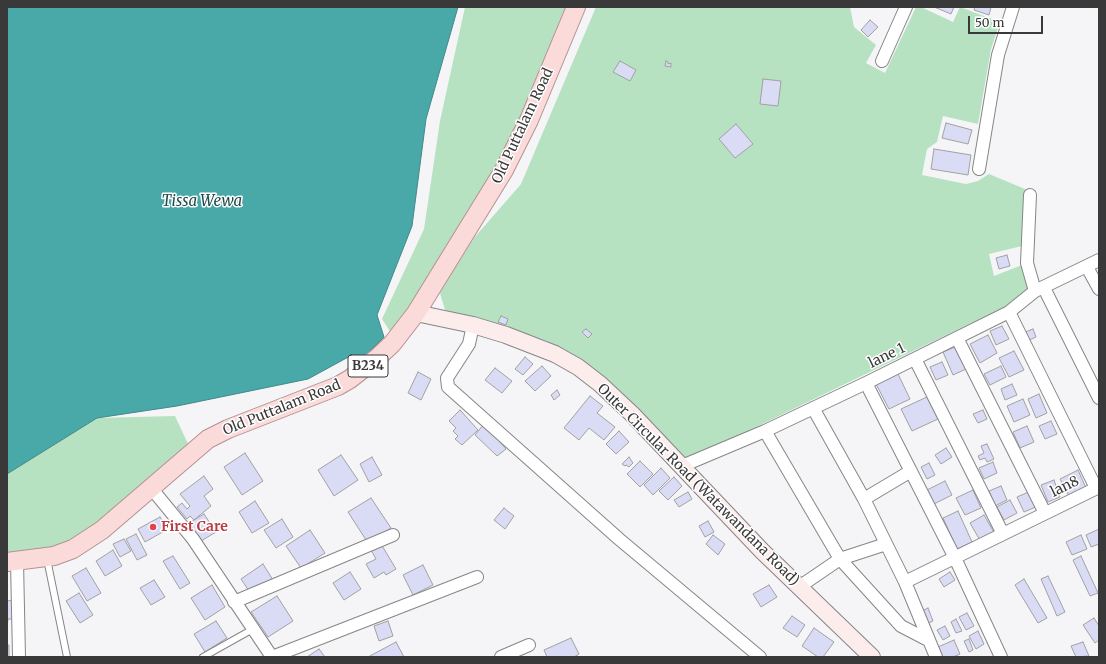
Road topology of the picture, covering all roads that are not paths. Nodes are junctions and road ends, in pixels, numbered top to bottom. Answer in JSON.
{"nodes":[{"id":1,"x":576,"y":7,"type":"edge"},
{"id":2,"x":906,"y":7,"type":"edge"},
{"id":3,"x":1013,"y":7,"type":"edge"},
{"id":4,"x":882,"y":61,"type":"dead end"},
{"id":5,"x":979,"y":169,"type":"dead end"},
{"id":6,"x":1030,"y":195,"type":"dead end"},
{"id":7,"x":1099,"y":260,"type":"edge"},
{"id":8,"x":1087,"y":267,"type":"junction"},
{"id":9,"x":1039,"y":289,"type":"junction"},
{"id":10,"x":1099,"y":289,"type":"edge"},
{"id":11,"x":1009,"y":312,"type":"junction"},
{"id":12,"x":416,"y":313,"type":"junction"},
{"id":13,"x":472,"y":325,"type":"junction"},
{"id":14,"x":957,"y":338,"type":"junction"},
{"id":15,"x":915,"y":359,"type":"junction"},
{"id":16,"x":866,"y":383,"type":"junction"},
{"id":17,"x":1099,"y":398,"type":"edge"},
{"id":18,"x":813,"y":408,"type":"junction"},
{"id":19,"x":766,"y":431,"type":"junction"},
{"id":20,"x":682,"y":466,"type":"junction"},
{"id":21,"x":911,"y":471,"type":"junction"},
{"id":22,"x":1097,"y":488,"type":"edge"},
{"id":23,"x":152,"y":489,"type":"junction"},
{"id":24,"x":864,"y":499,"type":"junction"},
{"id":25,"x":1045,"y":513,"type":"junction"},
{"id":26,"x":1003,"y":534,"type":"junction"},
{"id":27,"x":394,"y":535,"type":"dead end"},
{"id":28,"x":886,"y":544,"type":"junction"},
{"id":29,"x":47,"y":558,"type":"junction"},
{"id":30,"x":955,"y":558,"type":"junction"},
{"id":31,"x":840,"y":559,"type":"junction"},
{"id":32,"x":12,"y":562,"type":"edge"},
{"id":33,"x":477,"y":577,"type":"dead end"},
{"id":34,"x":905,"y":582,"type":"junction"},
{"id":35,"x":799,"y":587,"type":"junction"},
{"id":36,"x":234,"y":602,"type":"junction"},
{"id":37,"x":253,"y":629,"type":"junction"},
{"id":38,"x":928,"y":640,"type":"junction"},
{"id":39,"x":529,"y":645,"type":"dead end"},
{"id":40,"x":19,"y":657,"type":"edge"},
{"id":41,"x":67,"y":657,"type":"edge"},
{"id":42,"x":204,"y":657,"type":"edge"},
{"id":43,"x":272,"y":657,"type":"edge"},
{"id":44,"x":501,"y":657,"type":"edge"},
{"id":45,"x":760,"y":657,"type":"edge"},
{"id":46,"x":872,"y":657,"type":"edge"},
{"id":47,"x":936,"y":657,"type":"edge"},
{"id":48,"x":1001,"y":657,"type":"edge"}],
"edges":[{"from":1,"to":12,"type":"main road","name":"Old Puttalam Road","number":"B234"},
{"from":2,"to":4,"type":"street"},
{"from":3,"to":5,"type":"street"},
{"from":6,"to":9,"type":"street"},
{"from":7,"to":8,"type":"street","name":"lane 1"},
{"from":8,"to":9,"type":"street","name":"lane 1"},
{"from":8,"to":10,"type":"street"},
{"from":9,"to":11,"type":"street","name":"lane 1"},
{"from":9,"to":17,"type":"street"},
{"from":11,"to":14,"type":"street","name":"lane 1"},
{"from":11,"to":22,"type":"street"},
{"from":12,"to":13,"type":"main road","name":"Outer Circular Road (Watawandana Road)"},
{"from":12,"to":23,"type":"main road","name":"Old Puttalam Road","number":"B234"},
{"from":13,"to":20,"type":"main road","name":"Outer Circular Road (Watawandana Road)"},
{"from":13,"to":45,"type":"street"},
{"from":14,"to":15,"type":"street","name":"lane 1"},
{"from":14,"to":25,"type":"street"},
{"from":15,"to":16,"type":"street","name":"lane 1"},
{"from":15,"to":26,"type":"street"},
{"from":16,"to":18,"type":"street","name":"lane 1"},
{"from":16,"to":21,"type":"street"},
{"from":18,"to":19,"type":"street","name":"lane 1"},
{"from":18,"to":24,"type":"street"},
{"from":19,"to":20,"type":"street","name":"lane 1"},
{"from":19,"to":31,"type":"street"},
{"from":20,"to":35,"type":"main road","name":"Outer Circular Road (Watawandana Road)"},
{"from":21,"to":24,"type":"street"},
{"from":21,"to":30,"type":"street"},
{"from":22,"to":25,"type":"street","name":"lan8"},
{"from":23,"to":29,"type":"main road","name":"Old Puttalam Road","number":"B234"},
{"from":23,"to":36,"type":"street"},
{"from":24,"to":28,"type":"street"},
{"from":25,"to":26,"type":"street","name":"lan8"},
{"from":26,"to":30,"type":"street","name":"lan8"},
{"from":27,"to":36,"type":"street"},
{"from":28,"to":31,"type":"street"},
{"from":28,"to":34,"type":"street"},
{"from":29,"to":32,"type":"main road","name":"Old Puttalam Road","number":"B234"},
{"from":29,"to":41,"type":"lane"},
{"from":30,"to":34,"type":"street","name":"lan8"},
{"from":30,"to":48,"type":"street"},
{"from":31,"to":35,"type":"street"},
{"from":31,"to":38,"type":"street"},
{"from":32,"to":40,"type":"street"},
{"from":33,"to":43,"type":"street"},
{"from":34,"to":38,"type":"street"},
{"from":35,"to":46,"type":"main road","name":"Outer Circular Road (Watawandana Road)"},
{"from":36,"to":37,"type":"street"},
{"from":37,"to":42,"type":"lane"},
{"from":37,"to":43,"type":"street"},
{"from":38,"to":47,"type":"street"},
{"from":39,"to":44,"type":"street"}]}
